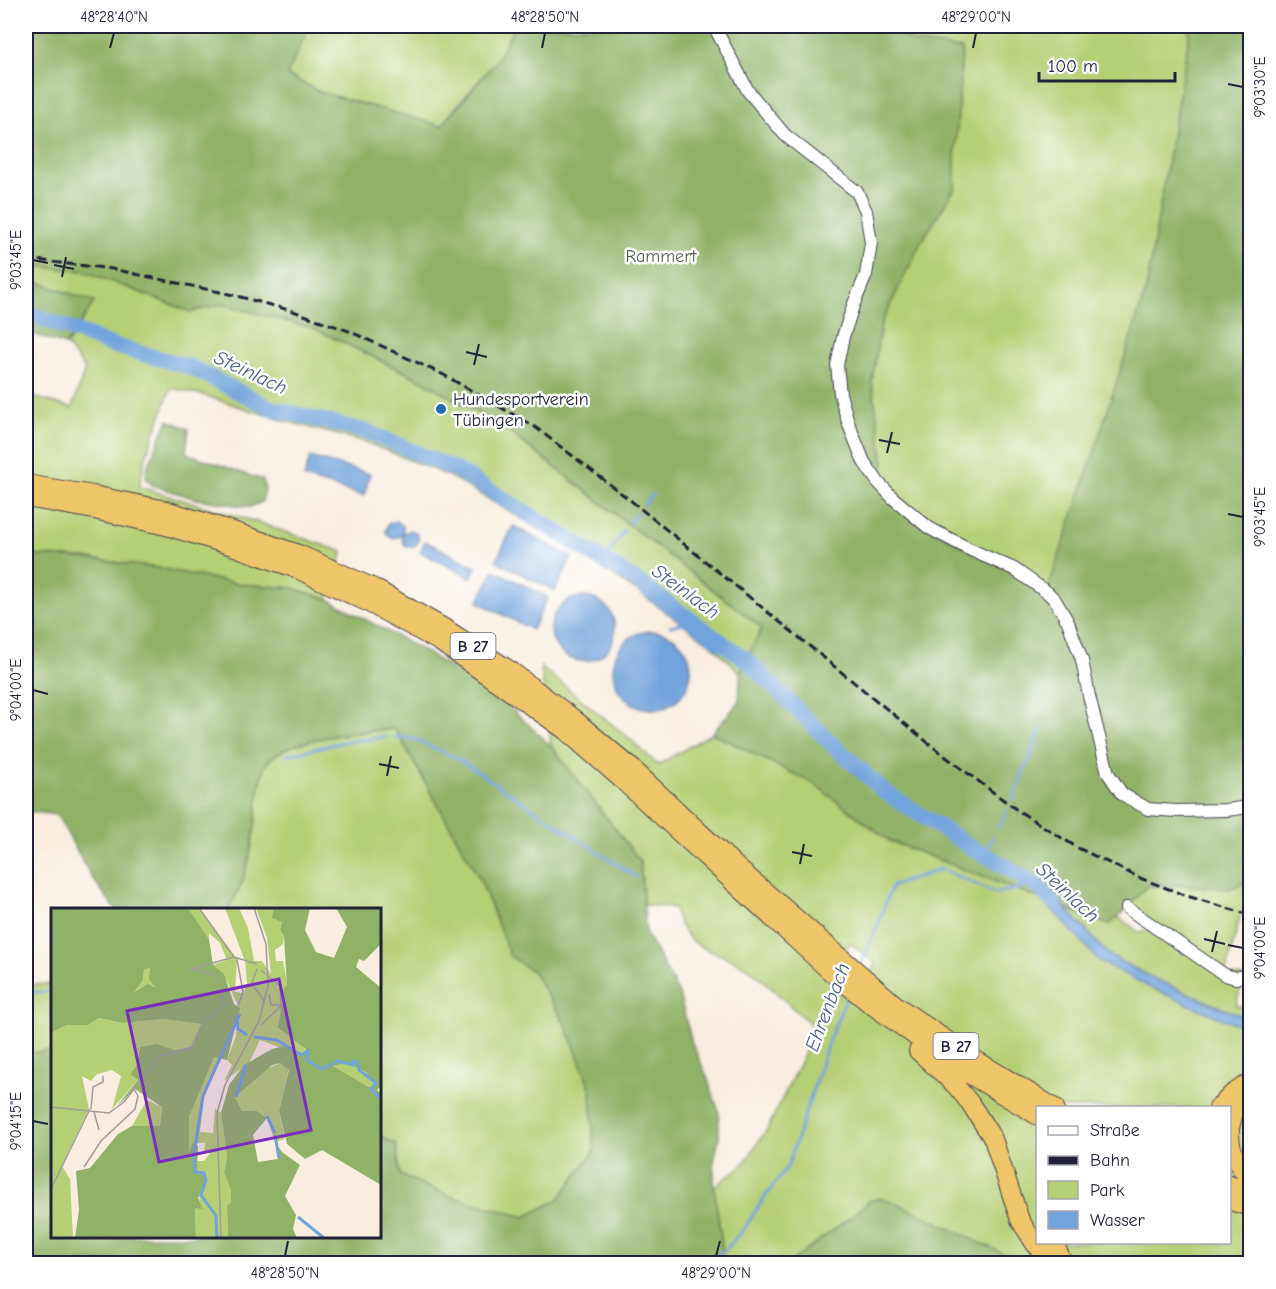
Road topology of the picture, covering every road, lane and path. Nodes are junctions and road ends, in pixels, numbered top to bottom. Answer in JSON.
{"nodes":[{"id":1,"x":714,"y":26,"type":"edge"},
{"id":2,"x":26,"y":484,"type":"edge"},
{"id":3,"x":26,"y":498,"type":"edge"},
{"id":4,"x":1251,"y":807,"type":"edge"},
{"id":5,"x":1127,"y":908,"type":"dead end"},
{"id":6,"x":835,"y":965,"type":"junction"},
{"id":7,"x":1251,"y":974,"type":"edge"},
{"id":8,"x":865,"y":994,"type":"junction"},
{"id":9,"x":1251,"y":1082,"type":"edge"},
{"id":10,"x":1251,"y":1091,"type":"edge"},
{"id":11,"x":1045,"y":1106,"type":"edge"},
{"id":12,"x":1219,"y":1106,"type":"edge"},
{"id":13,"x":1231,"y":1124,"type":"edge"},
{"id":14,"x":1231,"y":1147,"type":"edge"},
{"id":15,"x":1251,"y":1180,"type":"edge"},
{"id":16,"x":1231,"y":1185,"type":"edge"},
{"id":17,"x":1251,"y":1192,"type":"edge"},
{"id":18,"x":1231,"y":1201,"type":"edge"},
{"id":19,"x":1251,"y":1207,"type":"edge"},
{"id":20,"x":1055,"y":1244,"type":"edge"},
{"id":21,"x":1052,"y":1263,"type":"edge"},
{"id":22,"x":1064,"y":1263,"type":"edge"}],
"edges":[{"from":1,"to":4,"type":"street"},
{"from":2,"to":6,"type":"highway","number":"B 27"},
{"from":3,"to":6,"type":"highway","number":"B 27"},
{"from":5,"to":7,"type":"street"},
{"from":6,"to":8,"type":"highway","number":"B 27"},
{"from":8,"to":11,"type":"highway","number":"B 27"},
{"from":8,"to":21,"type":"highway"},
{"from":9,"to":12,"type":"highway"},
{"from":10,"to":13,"type":"highway"},
{"from":14,"to":15,"type":"highway"},
{"from":16,"to":17,"type":"highway"},
{"from":18,"to":19,"type":"highway"},
{"from":20,"to":22,"type":"highway"}]}
